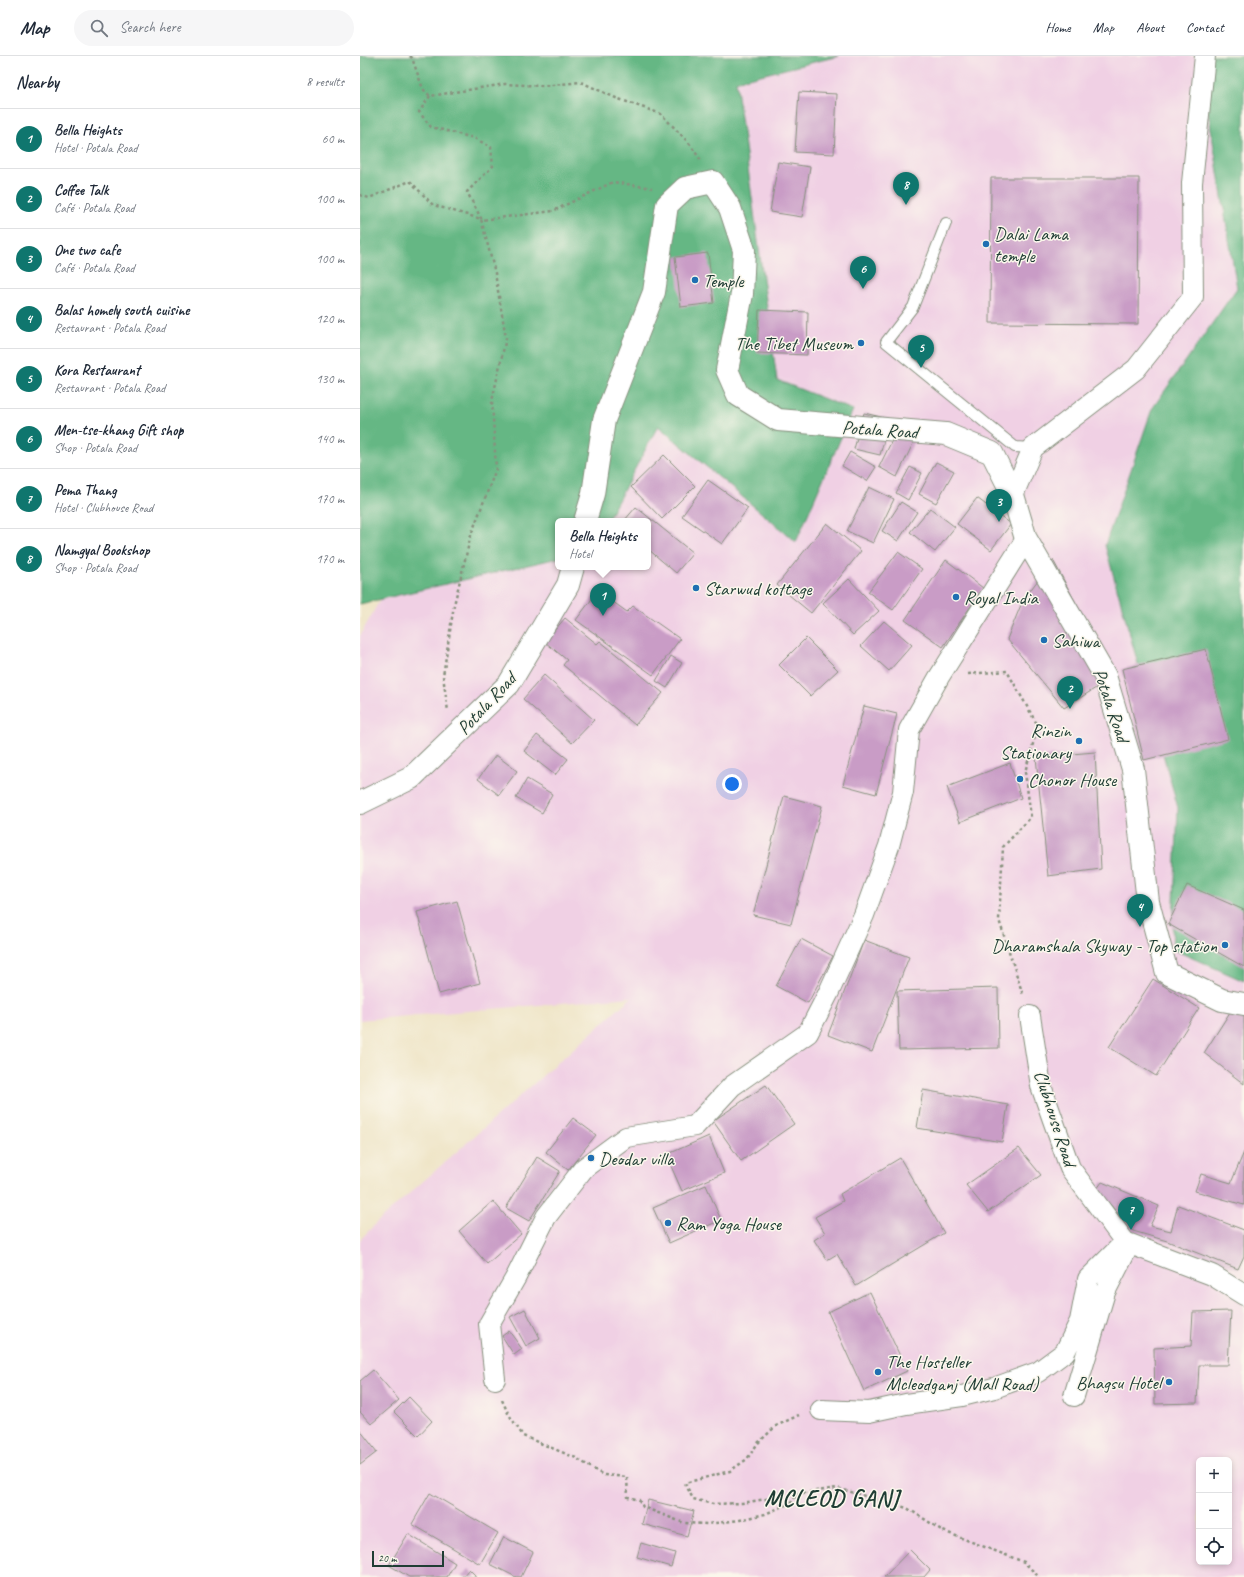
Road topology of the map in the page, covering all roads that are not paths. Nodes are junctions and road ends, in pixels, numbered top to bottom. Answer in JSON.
{"nodes":[{"id":1,"x":1205,"y":56,"type":"edge"},
{"id":2,"x":946,"y":223,"type":"dead end"},
{"id":3,"x":1033,"y":448,"type":"junction"},
{"id":4,"x":1013,"y":495,"type":"junction"},
{"id":5,"x":586,"y":518,"type":"edge"},
{"id":6,"x":1026,"y":539,"type":"junction"},
{"id":7,"x":571,"y":570,"type":"edge"},
{"id":8,"x":360,"y":803,"type":"edge"},
{"id":9,"x":1244,"y":1004,"type":"edge"},
{"id":10,"x":1030,"y":1016,"type":"road end"},
{"id":11,"x":1127,"y":1243,"type":"junction"},
{"id":12,"x":1244,"y":1295,"type":"edge"},
{"id":13,"x":495,"y":1379,"type":"road end"},
{"id":14,"x":1074,"y":1396,"type":"dead end"},
{"id":15,"x":821,"y":1410,"type":"road end"}],
"edges":[{"from":1,"to":3,"type":"street"},
{"from":2,"to":3,"type":"lane"},
{"from":3,"to":4,"type":"street"},
{"from":4,"to":5,"type":"street","name":"Potala Road"},
{"from":4,"to":6,"type":"street","name":"Potala Road"},
{"from":6,"to":9,"type":"street","name":"Potala Road"},
{"from":6,"to":13,"type":"street"},
{"from":7,"to":8,"type":"street","name":"Potala Road"},
{"from":10,"to":11,"type":"street","name":"Clubhouse Road"},
{"from":11,"to":12,"type":"street"},
{"from":11,"to":14,"type":"street"},
{"from":11,"to":15,"type":"street"}]}
